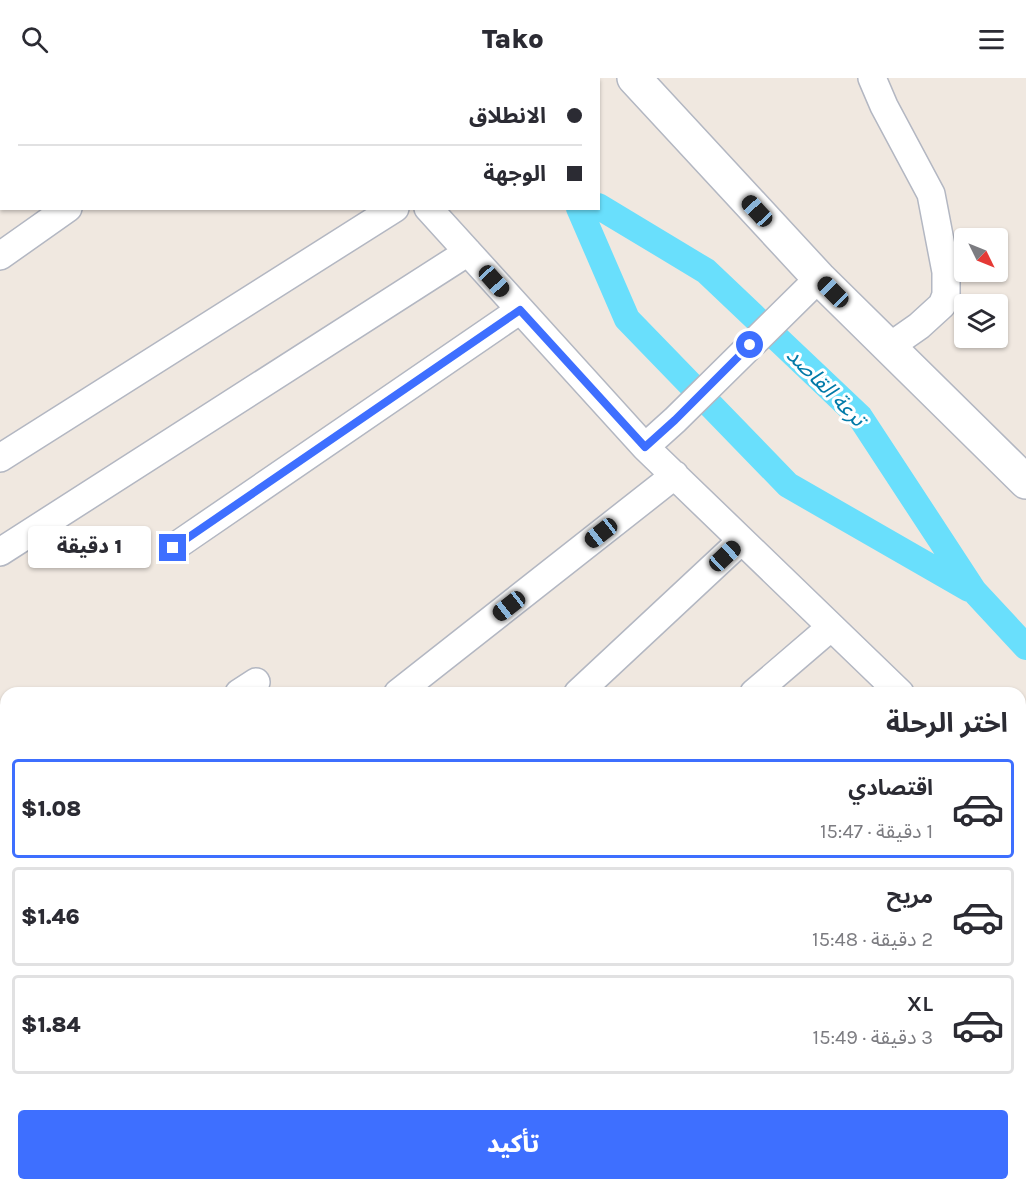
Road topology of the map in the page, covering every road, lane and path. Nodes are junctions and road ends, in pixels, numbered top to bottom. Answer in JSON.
{"nodes":[{"id":1,"x":634,"y":78,"type":"edge"},
{"id":2,"x":872,"y":78,"type":"edge"},
{"id":3,"x":65,"y":210,"type":"edge"},
{"id":4,"x":391,"y":210,"type":"edge"},
{"id":5,"x":430,"y":210,"type":"edge"},
{"id":6,"x":468,"y":252,"type":"junction"},
{"id":7,"x":0,"y":256,"type":"edge"},
{"id":8,"x":819,"y":278,"type":"junction"},
{"id":9,"x":520,"y":310,"type":"junction"},
{"id":10,"x":889,"y":347,"type":"junction"},
{"id":11,"x":645,"y":447,"type":"junction"},
{"id":12,"x":0,"y":458,"type":"edge"},
{"id":13,"x":675,"y":475,"type":"junction"},
{"id":14,"x":1026,"y":482,"type":"edge"},
{"id":15,"x":741,"y":541,"type":"junction"},
{"id":16,"x":173,"y":548,"type":"dead end"},
{"id":17,"x":0,"y":552,"type":"edge"},
{"id":18,"x":831,"y":627,"type":"junction"},
{"id":19,"x":407,"y":687,"type":"edge"},
{"id":20,"x":584,"y":687,"type":"edge"},
{"id":21,"x":760,"y":687,"type":"edge"},
{"id":22,"x":894,"y":687,"type":"edge"}],
"edges":[{"from":1,"to":8,"type":"main road"},
{"from":2,"to":10,"type":"street"},
{"from":3,"to":7,"type":"street"},
{"from":4,"to":12,"type":"street"},
{"from":5,"to":6,"type":"street"},
{"from":6,"to":9,"type":"street"},
{"from":6,"to":17,"type":"street"},
{"from":8,"to":10,"type":"main road"},
{"from":8,"to":11,"type":"street"},
{"from":9,"to":11,"type":"street"},
{"from":9,"to":16,"type":"street"},
{"from":10,"to":14,"type":"main road"},
{"from":11,"to":13,"type":"street"},
{"from":13,"to":15,"type":"street"},
{"from":13,"to":19,"type":"street"},
{"from":15,"to":18,"type":"street"},
{"from":15,"to":20,"type":"street"},
{"from":18,"to":21,"type":"street"},
{"from":18,"to":22,"type":"street"}]}
